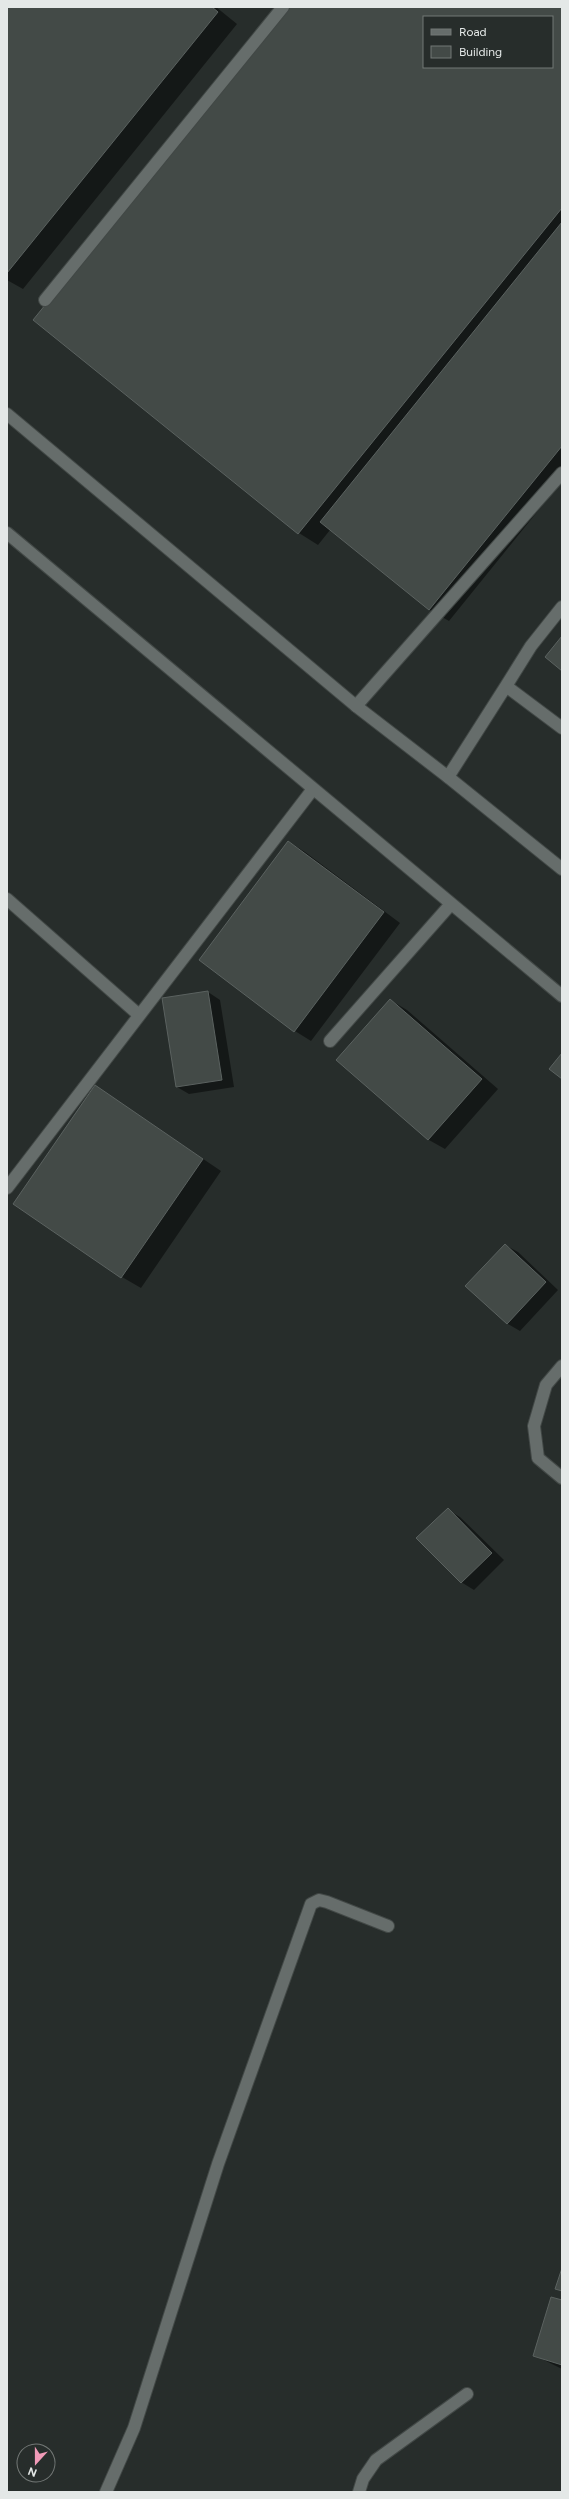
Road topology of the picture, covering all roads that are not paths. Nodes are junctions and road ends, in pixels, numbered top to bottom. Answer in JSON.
{"nodes":[{"id":1,"x":283,"y":7,"type":"edge"},
{"id":2,"x":45,"y":300,"type":"dead end"},
{"id":3,"x":7,"y":414,"type":"edge"},
{"id":4,"x":562,"y":474,"type":"edge"},
{"id":5,"x":7,"y":533,"type":"edge"},
{"id":6,"x":562,"y":607,"type":"edge"},
{"id":7,"x":506,"y":686,"type":"junction"},
{"id":8,"x":356,"y":706,"type":"junction"},
{"id":9,"x":562,"y":728,"type":"edge"},
{"id":10,"x":448,"y":777,"type":"junction"},
{"id":11,"x":313,"y":789,"type":"junction"},
{"id":12,"x":562,"y":869,"type":"edge"},
{"id":13,"x":7,"y":899,"type":"edge"},
{"id":14,"x":451,"y":904,"type":"junction"},
{"id":15,"x":562,"y":996,"type":"edge"},
{"id":16,"x":139,"y":1015,"type":"junction"},
{"id":17,"x":330,"y":1040,"type":"dead end"},
{"id":18,"x":7,"y":1188,"type":"edge"},
{"id":19,"x":562,"y":1366,"type":"edge"},
{"id":20,"x":562,"y":1478,"type":"edge"},
{"id":21,"x":388,"y":1926,"type":"dead end"},
{"id":22,"x":467,"y":2394,"type":"dead end"},
{"id":23,"x":106,"y":2492,"type":"edge"},
{"id":24,"x":359,"y":2492,"type":"edge"}],
"edges":[{"from":1,"to":2,"type":"street"},
{"from":3,"to":8,"type":"street"},
{"from":4,"to":8,"type":"street"},
{"from":5,"to":11,"type":"street"},
{"from":6,"to":7,"type":"street"},
{"from":7,"to":9,"type":"street"},
{"from":7,"to":10,"type":"street"},
{"from":8,"to":10,"type":"street"},
{"from":10,"to":12,"type":"street"},
{"from":11,"to":14,"type":"street"},
{"from":11,"to":16,"type":"street"},
{"from":13,"to":16,"type":"street"},
{"from":14,"to":15,"type":"street"},
{"from":14,"to":17,"type":"street"},
{"from":16,"to":18,"type":"street"},
{"from":19,"to":20,"type":"street"},
{"from":21,"to":23,"type":"street"},
{"from":22,"to":24,"type":"street"}]}
